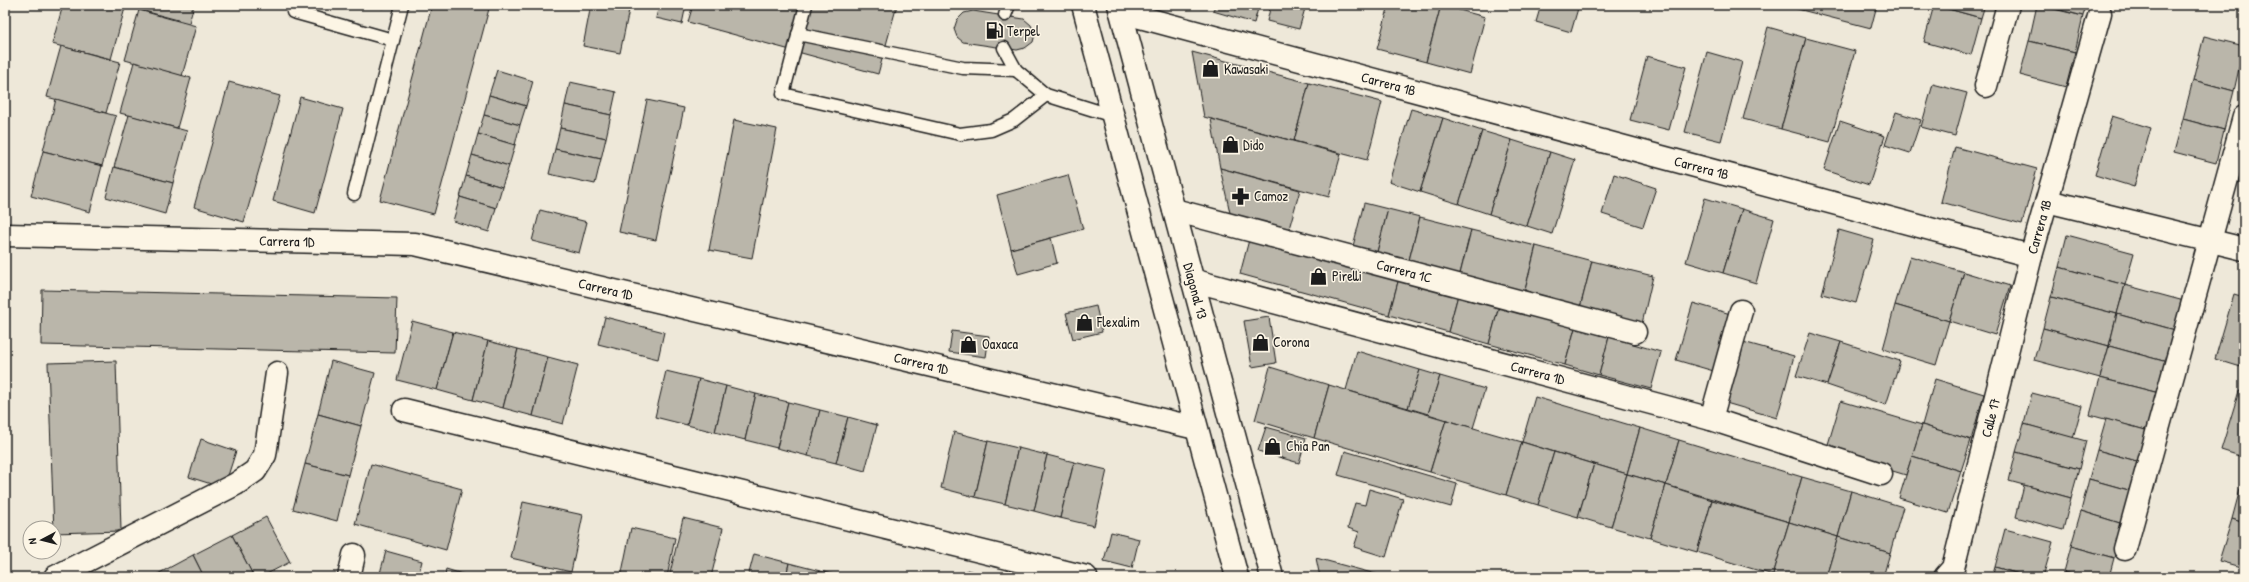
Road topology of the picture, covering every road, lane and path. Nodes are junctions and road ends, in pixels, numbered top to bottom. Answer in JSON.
{"nodes":[{"id":1,"x":402,"y":5,"type":"edge"},
{"id":2,"x":806,"y":5,"type":"edge"},
{"id":3,"x":1083,"y":5,"type":"edge"},
{"id":4,"x":2008,"y":5,"type":"edge"},
{"id":5,"x":1120,"y":9,"type":"edge"},
{"id":6,"x":293,"y":12,"type":"dead end"},
{"id":7,"x":2100,"y":13,"type":"dead end"},
{"id":8,"x":798,"y":34,"type":"junction"},
{"id":9,"x":393,"y":40,"type":"junction"},
{"id":10,"x":1004,"y":48,"type":"dead end"},
{"id":11,"x":1016,"y":70,"type":"junction"},
{"id":12,"x":1986,"y":86,"type":"dead end"},
{"id":13,"x":1046,"y":95,"type":"junction"},
{"id":14,"x":1113,"y":116,"type":"junction"},
{"id":15,"x":2244,"y":117,"type":"edge"},
{"id":16,"x":354,"y":194,"type":"dead end"},
{"id":17,"x":2047,"y":201,"type":"junction"},
{"id":18,"x":1174,"y":210,"type":"junction"},
{"id":19,"x":5,"y":235,"type":"edge"},
{"id":20,"x":2210,"y":240,"type":"junction"},
{"id":21,"x":2244,"y":249,"type":"edge"},
{"id":22,"x":2031,"y":256,"type":"junction"},
{"id":23,"x":1192,"y":280,"type":"junction"},
{"id":24,"x":1741,"y":312,"type":"dead end"},
{"id":25,"x":1635,"y":332,"type":"dead end"},
{"id":26,"x":277,"y":373,"type":"dead end"},
{"id":27,"x":404,"y":410,"type":"dead end"},
{"id":28,"x":1711,"y":419,"type":"junction"},
{"id":29,"x":1196,"y":428,"type":"junction"},
{"id":30,"x":1881,"y":474,"type":"dead end"},
{"id":31,"x":2125,"y":549,"type":"dead end"},
{"id":32,"x":354,"y":555,"type":"dead end"},
{"id":33,"x":55,"y":577,"type":"edge"},
{"id":34,"x":349,"y":577,"type":"edge"},
{"id":35,"x":1086,"y":577,"type":"edge"},
{"id":36,"x":1237,"y":577,"type":"edge"},
{"id":37,"x":1272,"y":577,"type":"edge"},
{"id":38,"x":1945,"y":577,"type":"edge"}],
"edges":[{"from":1,"to":9,"type":"lane"},
{"from":2,"to":8,"type":"lane"},
{"from":3,"to":14,"type":"street"},
{"from":4,"to":12,"type":"street"},
{"from":5,"to":18,"type":"street","name":"Diagonal 13"},
{"from":5,"to":22,"type":"street","name":"Carrera 1B"},
{"from":6,"to":9,"type":"lane"},
{"from":7,"to":17,"type":"street"},
{"from":8,"to":11,"type":"lane"},
{"from":8,"to":13,"type":"lane"},
{"from":9,"to":16,"type":"lane"},
{"from":10,"to":11,"type":"lane"},
{"from":11,"to":13,"type":"lane"},
{"from":13,"to":14,"type":"lane"},
{"from":14,"to":29,"type":"street"},
{"from":15,"to":20,"type":"street"},
{"from":17,"to":20,"type":"street","name":"Carrera 1B"},
{"from":17,"to":22,"type":"street","name":"Carrera 1B"},
{"from":18,"to":23,"type":"street","name":"Diagonal 13"},
{"from":18,"to":25,"type":"street","name":"Carrera 1C"},
{"from":19,"to":29,"type":"street","name":"Carrera 1D"},
{"from":20,"to":21,"type":"street","name":"Carrera 1B"},
{"from":20,"to":31,"type":"street"},
{"from":22,"to":38,"type":"street","name":"Calle 17"},
{"from":23,"to":28,"type":"street","name":"Carrera 1D"},
{"from":23,"to":37,"type":"street","name":"Diagonal 13"},
{"from":24,"to":28,"type":"street"},
{"from":26,"to":33,"type":"street"},
{"from":27,"to":35,"type":"street"},
{"from":28,"to":30,"type":"street","name":"Carrera 1D"},
{"from":29,"to":36,"type":"street"},
{"from":32,"to":34,"type":"street"}]}
